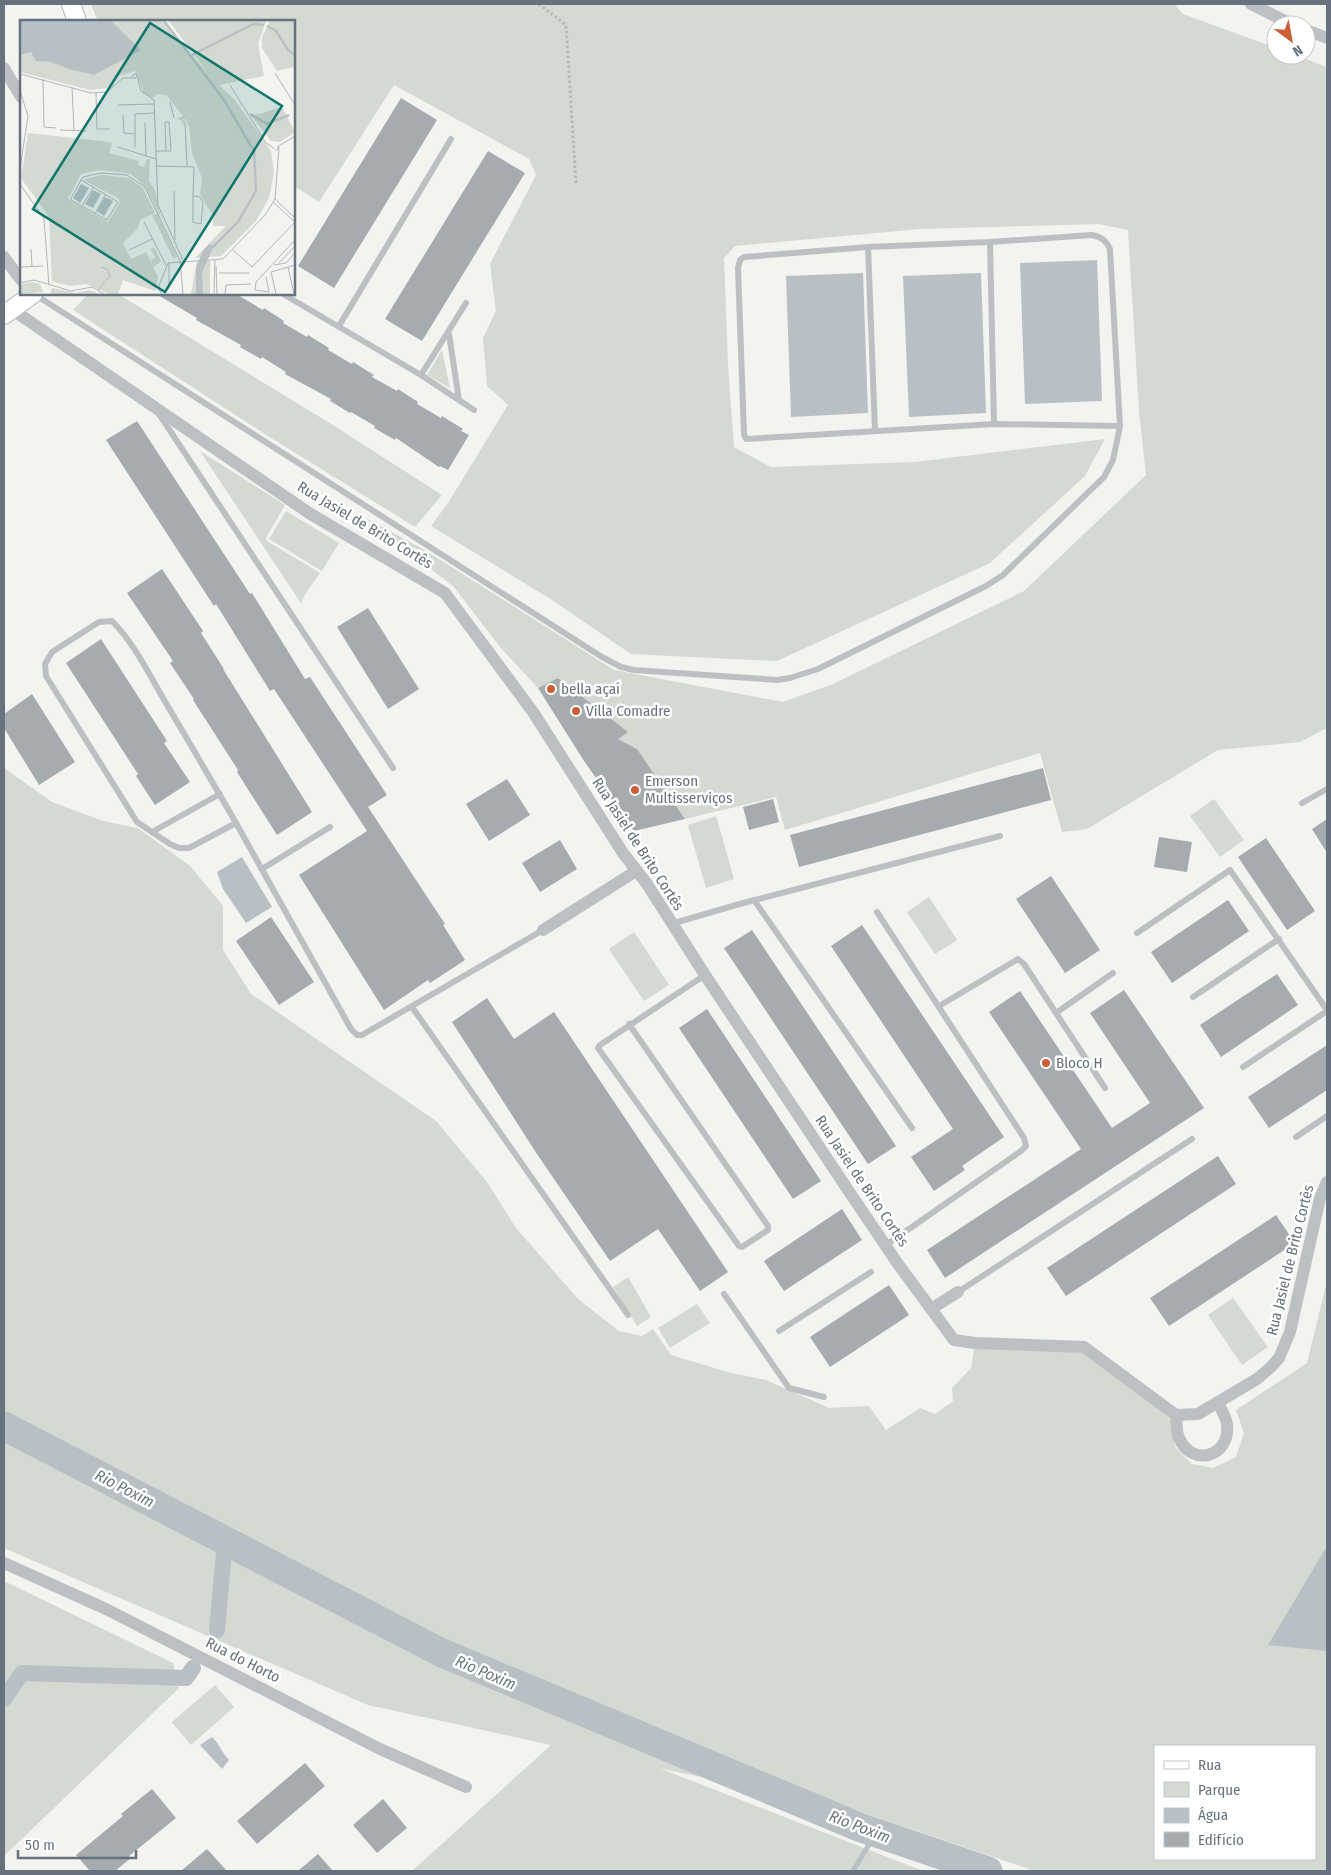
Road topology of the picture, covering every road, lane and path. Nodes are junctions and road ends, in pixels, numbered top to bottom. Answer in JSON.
{"nodes":[{"id":1,"x":71,"y":4,"type":"edge"},
{"id":2,"x":539,"y":4,"type":"edge"},
{"id":3,"x":1252,"y":4,"type":"edge"},
{"id":4,"x":1273,"y":15,"type":"edge"},
{"id":5,"x":77,"y":20,"type":"edge"},
{"id":6,"x":4,"y":68,"type":"edge"},
{"id":7,"x":20,"y":94,"type":"edge"},
{"id":8,"x":450,"y":139,"type":"dead end"},
{"id":9,"x":576,"y":183,"type":"dead end"},
{"id":10,"x":990,"y":242,"type":"junction"},
{"id":11,"x":868,"y":247,"type":"junction"},
{"id":12,"x":4,"y":256,"type":"edge"},
{"id":13,"x":20,"y":279,"type":"edge"},
{"id":14,"x":32,"y":295,"type":"edge"},
{"id":15,"x":35,"y":295,"type":"edge"},
{"id":16,"x":285,"y":295,"type":"edge"},
{"id":17,"x":466,"y":303,"type":"dead end"},
{"id":18,"x":8,"y":312,"type":"edge"},
{"id":19,"x":339,"y":326,"type":"junction"},
{"id":20,"x":449,"y":334,"type":"junction"},
{"id":21,"x":421,"y":375,"type":"junction"},
{"id":22,"x":459,"y":400,"type":"junction"},
{"id":23,"x":154,"y":406,"type":"junction"},
{"id":24,"x":474,"y":410,"type":"dead end"},
{"id":25,"x":994,"y":424,"type":"junction"},
{"id":26,"x":1120,"y":426,"type":"junction"},
{"id":27,"x":875,"y":431,"type":"junction"},
{"id":28,"x":393,"y":768,"type":"dead end"},
{"id":29,"x":1327,"y":789,"type":"edge"},
{"id":30,"x":220,"y":794,"type":"junction"},
{"id":31,"x":1302,"y":803,"type":"dead end"},
{"id":32,"x":236,"y":823,"type":"junction"},
{"id":33,"x":330,"y":827,"type":"dead end"},
{"id":34,"x":152,"y":832,"type":"junction"},
{"id":35,"x":1000,"y":836,"type":"dead end"},
{"id":36,"x":262,"y":869,"type":"junction"},
{"id":37,"x":636,"y":871,"type":"junction"},
{"id":38,"x":754,"y":900,"type":"junction"},
{"id":39,"x":877,"y":912,"type":"dead end"},
{"id":40,"x":671,"y":924,"type":"junction"},
{"id":41,"x":543,"y":930,"type":"joint"},
{"id":42,"x":1137,"y":933,"type":"dead end"},
{"id":43,"x":1279,"y":939,"type":"junction"},
{"id":44,"x":1113,"y":973,"type":"dead end"},
{"id":45,"x":705,"y":975,"type":"junction"},
{"id":46,"x":1193,"y":997,"type":"dead end"},
{"id":47,"x":939,"y":1006,"type":"junction"},
{"id":48,"x":412,"y":1007,"type":"junction"},
{"id":49,"x":1327,"y":1010,"type":"edge"},
{"id":50,"x":1056,"y":1013,"type":"junction"},
{"id":51,"x":629,"y":1024,"type":"junction"},
{"id":52,"x":1243,"y":1067,"type":"dead end"},
{"id":53,"x":1105,"y":1088,"type":"dead end"},
{"id":54,"x":1327,"y":1116,"type":"edge"},
{"id":55,"x":912,"y":1128,"type":"dead end"},
{"id":56,"x":1296,"y":1136,"type":"dead end"},
{"id":57,"x":1192,"y":1139,"type":"dead end"},
{"id":58,"x":1327,"y":1182,"type":"edge"},
{"id":59,"x":886,"y":1245,"type":"junction"},
{"id":60,"x":871,"y":1272,"type":"dead end"},
{"id":61,"x":958,"y":1292,"type":"joint"},
{"id":62,"x":724,"y":1294,"type":"dead end"},
{"id":63,"x":931,"y":1309,"type":"junction"},
{"id":64,"x":628,"y":1316,"type":"dead end"},
{"id":65,"x":779,"y":1332,"type":"dead end"},
{"id":66,"x":824,"y":1397,"type":"dead end"},
{"id":67,"x":1218,"y":1403,"type":"junction"},
{"id":68,"x":1176,"y":1415,"type":"junction"},
{"id":69,"x":4,"y":1563,"type":"edge"},
{"id":70,"x":466,"y":1787,"type":"dead end"}],
"edges":[{"from":1,"to":5,"type":"street"},
{"from":2,"to":9,"type":"path"},
{"from":3,"to":4,"type":"street"},
{"from":6,"to":7,"type":"street"},
{"from":8,"to":19,"type":"lane"},
{"from":10,"to":11,"type":"lane"},
{"from":10,"to":25,"type":"lane"},
{"from":10,"to":26,"type":"lane"},
{"from":11,"to":27,"type":"lane"},
{"from":11,"to":27,"type":"lane"},
{"from":12,"to":13,"type":"street"},
{"from":14,"to":18,"type":"street"},
{"from":15,"to":26,"type":"lane"},
{"from":16,"to":19,"type":"lane"},
{"from":17,"to":20,"type":"lane"},
{"from":18,"to":23,"type":"street","name":"Rua Jasiel de Brito Cortês"},
{"from":19,"to":21,"type":"lane"},
{"from":20,"to":21,"type":"lane"},
{"from":20,"to":22,"type":"lane"},
{"from":21,"to":22,"type":"lane"},
{"from":22,"to":24,"type":"lane"},
{"from":23,"to":28,"type":"lane"},
{"from":23,"to":37,"type":"street","name":"Rua Jasiel de Brito Cortês"},
{"from":25,"to":26,"type":"lane"},
{"from":25,"to":27,"type":"lane"},
{"from":29,"to":31,"type":"lane"},
{"from":30,"to":32,"type":"lane"},
{"from":30,"to":34,"type":"lane"},
{"from":30,"to":34,"type":"lane"},
{"from":32,"to":34,"type":"lane"},
{"from":32,"to":36,"type":"lane"},
{"from":33,"to":36,"type":"lane"},
{"from":35,"to":38,"type":"lane"},
{"from":36,"to":48,"type":"lane"},
{"from":37,"to":40,"type":"street","name":"Rua Jasiel de Brito Cortês"},
{"from":37,"to":41,"type":"street"},
{"from":38,"to":40,"type":"lane"},
{"from":38,"to":55,"type":"lane"},
{"from":39,"to":47,"type":"lane"},
{"from":40,"to":45,"type":"street","name":"Rua Jasiel de Brito Cortês"},
{"from":41,"to":48,"type":"lane"},
{"from":42,"to":43,"type":"lane"},
{"from":43,"to":46,"type":"lane"},
{"from":43,"to":49,"type":"lane"},
{"from":44,"to":50,"type":"lane"},
{"from":45,"to":51,"type":"lane"},
{"from":45,"to":59,"type":"street","name":"Rua Jasiel de Brito Cortês"},
{"from":47,"to":50,"type":"lane"},
{"from":47,"to":59,"type":"lane"},
{"from":48,"to":64,"type":"lane"},
{"from":49,"to":52,"type":"lane"},
{"from":50,"to":53,"type":"lane"},
{"from":51,"to":51,"type":"lane"},
{"from":54,"to":56,"type":"lane"},
{"from":57,"to":61,"type":"lane"},
{"from":58,"to":67,"type":"street","name":"Rua Jasiel de Brito Cortês"},
{"from":59,"to":63,"type":"street","name":"Rua Jasiel de Brito Cortês"},
{"from":60,"to":65,"type":"lane"},
{"from":61,"to":63,"type":"street"},
{"from":62,"to":66,"type":"lane"},
{"from":63,"to":68,"type":"street","name":"Rua Jasiel de Brito Cortês"},
{"from":67,"to":68,"type":"street","name":"Rua Jasiel de Brito Cortês"},
{"from":67,"to":68,"type":"street"},
{"from":69,"to":70,"type":"street","name":"Rua do Horto"}]}
